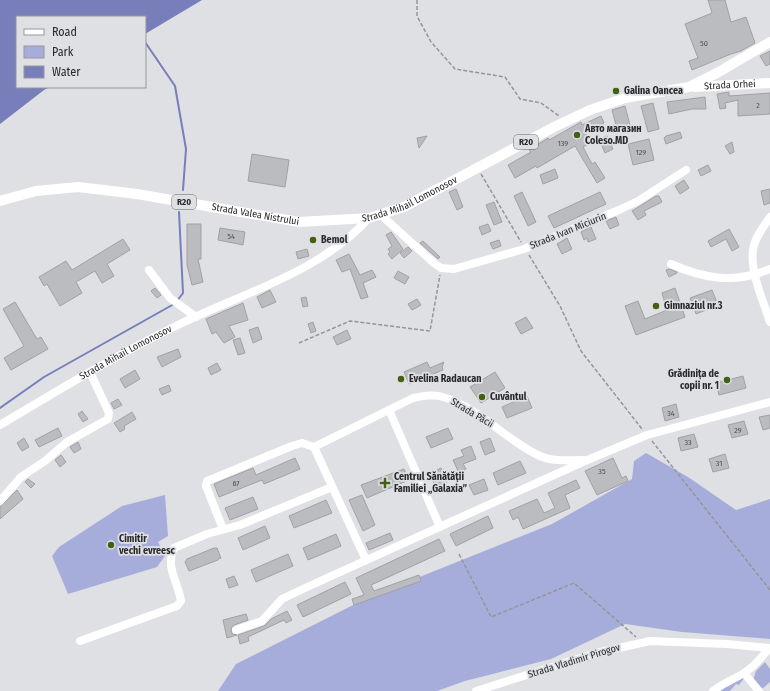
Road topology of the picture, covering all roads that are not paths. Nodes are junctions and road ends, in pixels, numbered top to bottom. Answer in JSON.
{"nodes":[{"id":1,"x":770,"y":42,"type":"edge"},
{"id":2,"x":770,"y":83,"type":"edge"},
{"id":3,"x":689,"y":87,"type":"junction"},
{"id":4,"x":686,"y":170,"type":"dead end"},
{"id":5,"x":0,"y":201,"type":"edge"},
{"id":6,"x":381,"y":215,"type":"junction"},
{"id":7,"x":770,"y":217,"type":"edge"},
{"id":8,"x":369,"y":218,"type":"junction"},
{"id":9,"x":671,"y":264,"type":"dead end"},
{"id":10,"x":770,"y":269,"type":"edge"},
{"id":11,"x":149,"y":270,"type":"dead end"},
{"id":12,"x":755,"y":275,"type":"junction"},
{"id":13,"x":196,"y":317,"type":"junction"},
{"id":14,"x":770,"y":322,"type":"edge"},
{"id":15,"x":90,"y":372,"type":"junction"},
{"id":16,"x":770,"y":402,"type":"edge"},
{"id":17,"x":389,"y":410,"type":"junction"},
{"id":18,"x":0,"y":425,"type":"edge"},
{"id":19,"x":314,"y":447,"type":"junction"},
{"id":20,"x":585,"y":460,"type":"junction"},
{"id":21,"x":332,"y":487,"type":"junction"},
{"id":22,"x":0,"y":501,"type":"edge"},
{"id":23,"x":440,"y":526,"type":"junction"},
{"id":24,"x":223,"y":529,"type":"junction"},
{"id":25,"x":366,"y":560,"type":"junction"},
{"id":26,"x":236,"y":630,"type":"dead end"},
{"id":27,"x":80,"y":641,"type":"dead end"},
{"id":28,"x":770,"y":648,"type":"edge"},
{"id":29,"x":744,"y":673,"type":"junction"},
{"id":30,"x":476,"y":691,"type":"edge"},
{"id":31,"x":713,"y":691,"type":"edge"},
{"id":32,"x":759,"y":691,"type":"edge"}],
"edges":[{"from":1,"to":3,"type":"main road","name":"Strada Mihail Lomonosov"},
{"from":2,"to":3,"type":"main road","name":"Strada Orhei","number":"R20"},
{"from":3,"to":6,"type":"main road","name":"Strada Mihail Lomonosov","number":"R20"},
{"from":4,"to":6,"type":"street","name":"Strada Ivan Miciurin"},
{"from":5,"to":8,"type":"main road","name":"Strada Valea Nistrului","number":"R20"},
{"from":6,"to":8,"type":"main road","name":"Strada Mihail Lomonosov","number":"R20"},
{"from":7,"to":12,"type":"street"},
{"from":8,"to":13,"type":"street","name":"Strada Mihail Lomonosov"},
{"from":9,"to":12,"type":"street"},
{"from":10,"to":12,"type":"street"},
{"from":11,"to":13,"type":"street"},
{"from":12,"to":14,"type":"street"},
{"from":13,"to":15,"type":"street","name":"Strada Mihail Lomonosov"},
{"from":15,"to":18,"type":"street","name":"Strada Mihail Lomonosov"},
{"from":15,"to":22,"type":"street"},
{"from":16,"to":20,"type":"street","name":"Strada Păcii"},
{"from":17,"to":19,"type":"street","name":"Strada Păcii"},
{"from":17,"to":20,"type":"street","name":"Strada Păcii"},
{"from":17,"to":23,"type":"street"},
{"from":19,"to":21,"type":"street"},
{"from":19,"to":24,"type":"street"},
{"from":20,"to":23,"type":"street","name":"Strada Păcii"},
{"from":21,"to":24,"type":"street"},
{"from":21,"to":25,"type":"street"},
{"from":23,"to":25,"type":"street","name":"Strada Păcii"},
{"from":24,"to":27,"type":"street"},
{"from":25,"to":26,"type":"street","name":"Strada Păcii"},
{"from":28,"to":29,"type":"street"},
{"from":28,"to":30,"type":"street","name":"Strada Vladimir Pirogov"},
{"from":29,"to":31,"type":"street"},
{"from":29,"to":32,"type":"street"}]}
